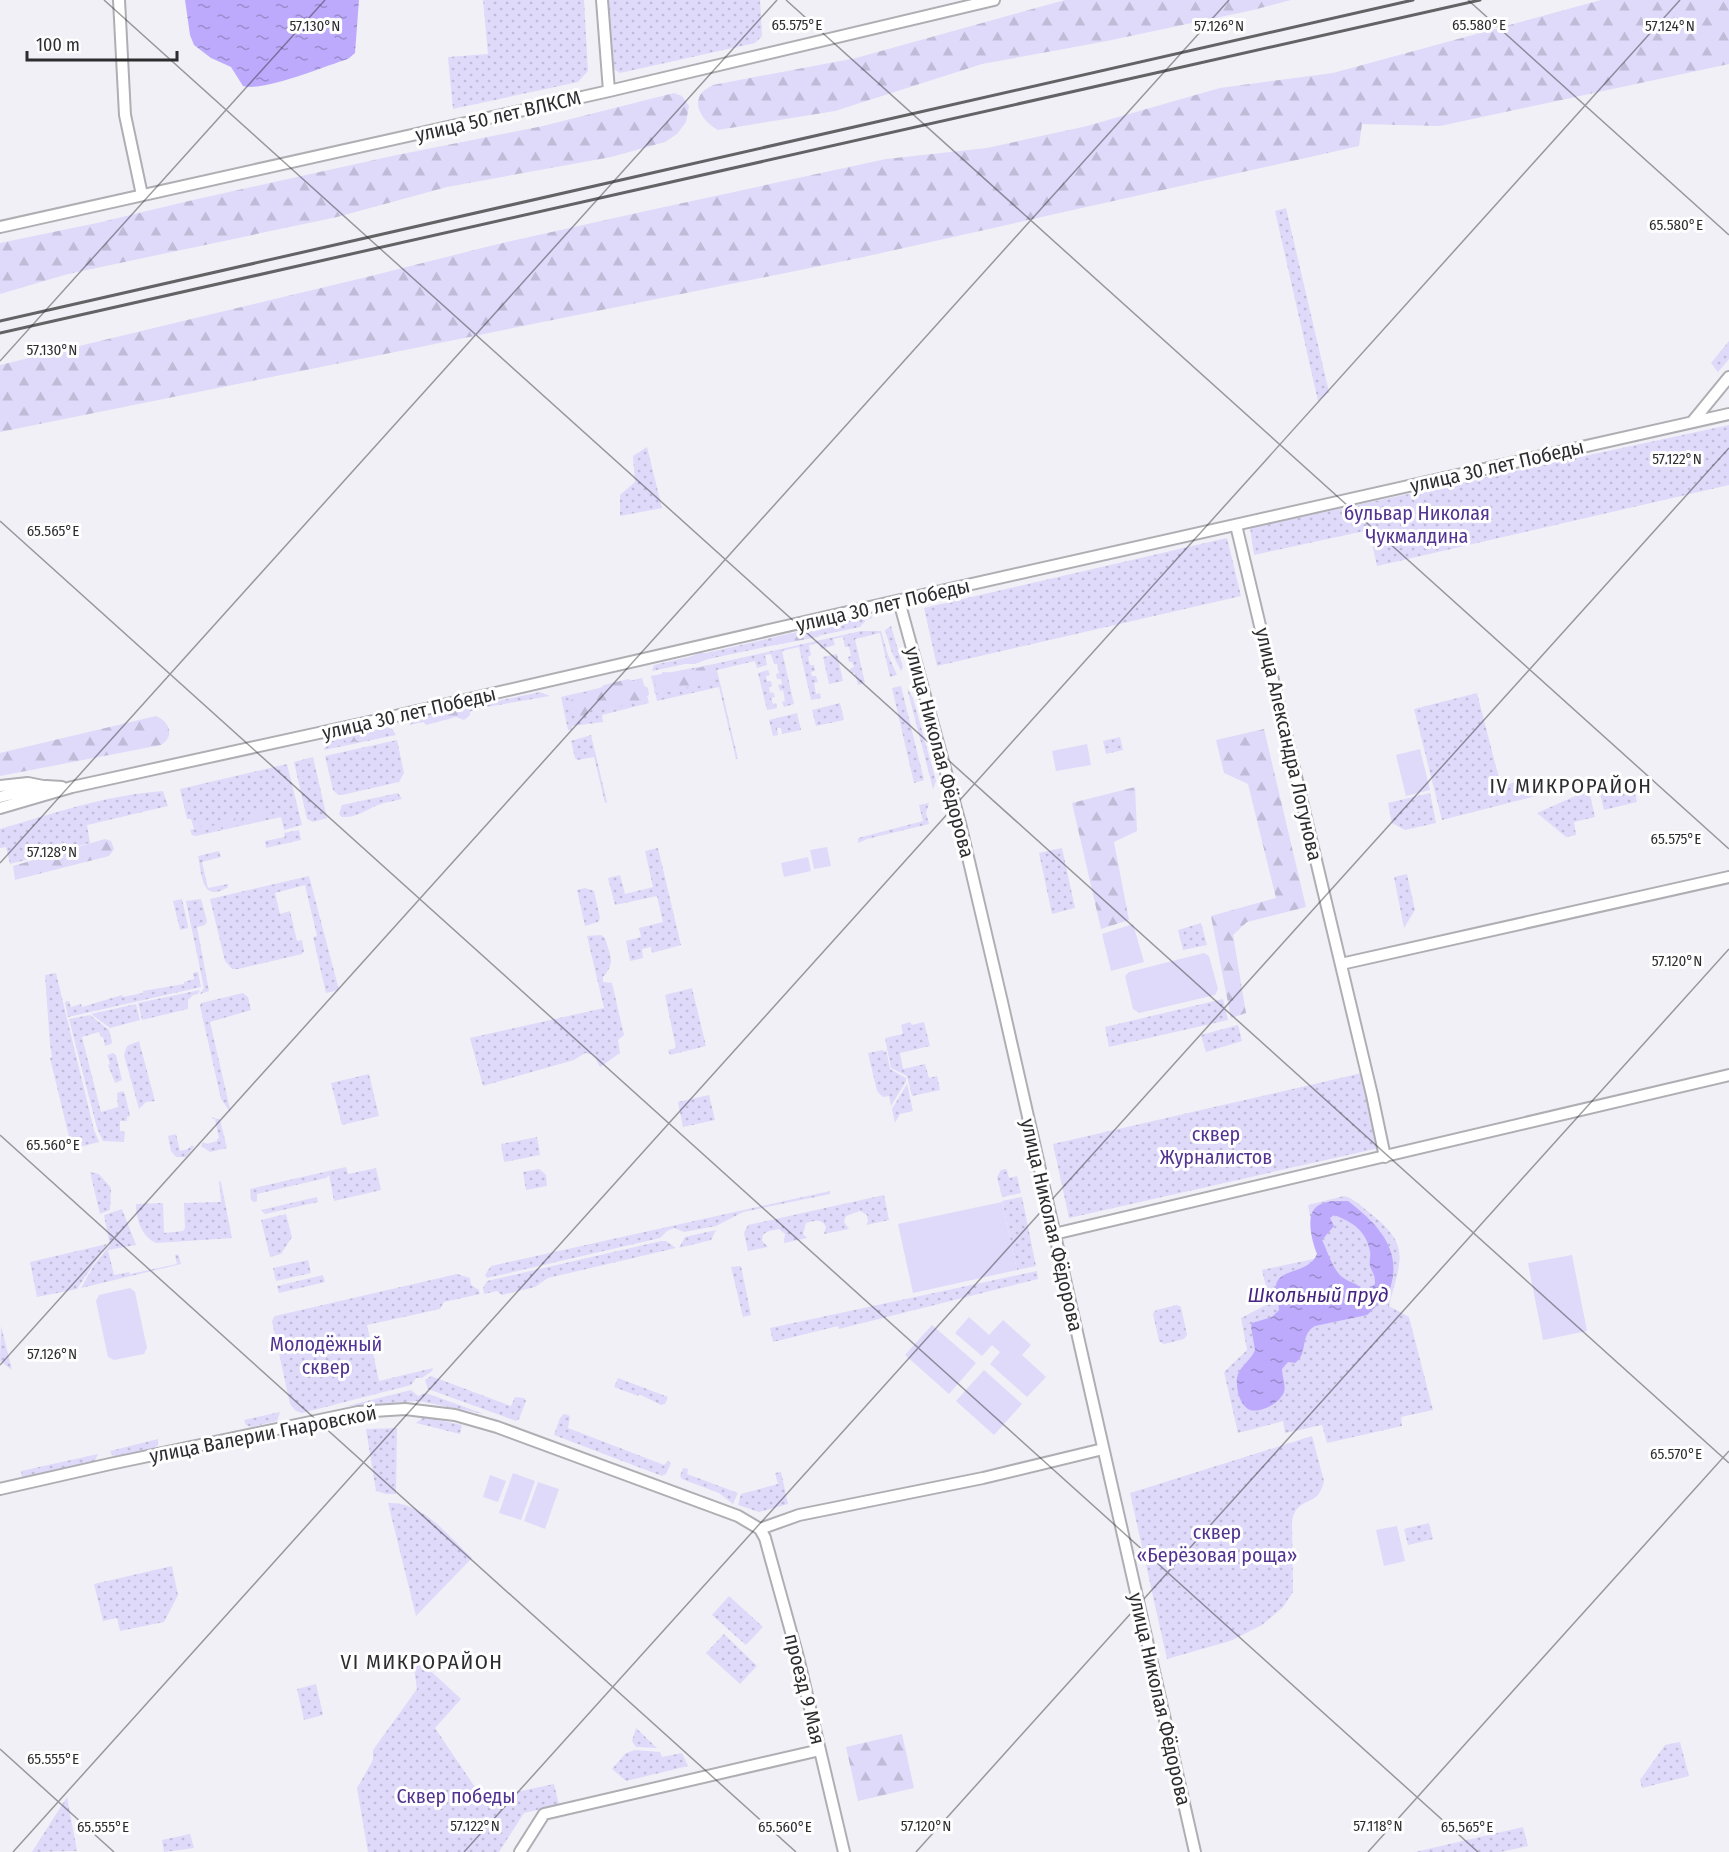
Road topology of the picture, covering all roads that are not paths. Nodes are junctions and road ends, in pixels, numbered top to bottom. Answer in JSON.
{"nodes":[{"id":1,"x":119,"y":0,"type":"edge"},
{"id":2,"x":602,"y":0,"type":"edge"},
{"id":3,"x":994,"y":0,"type":"edge"},
{"id":4,"x":609,"y":91,"type":"junction"},
{"id":5,"x":142,"y":195,"type":"junction"},
{"id":6,"x":0,"y":227,"type":"edge"},
{"id":7,"x":1729,"y":377,"type":"edge"},
{"id":8,"x":1729,"y":414,"type":"edge"},
{"id":9,"x":1693,"y":422,"type":"junction"},
{"id":10,"x":1236,"y":525,"type":"junction"},
{"id":11,"x":899,"y":601,"type":"junction"},
{"id":12,"x":0,"y":786,"type":"edge"},
{"id":13,"x":46,"y":786,"type":"junction"},
{"id":14,"x":72,"y":787,"type":"junction"},
{"id":15,"x":0,"y":797,"type":"edge"},
{"id":16,"x":37,"y":798,"type":"junction"},
{"id":17,"x":0,"y":808,"type":"edge"},
{"id":18,"x":0,"y":813,"type":"edge"},
{"id":19,"x":1729,"y":877,"type":"edge"},
{"id":20,"x":1341,"y":964,"type":"junction"},
{"id":21,"x":1729,"y":1075,"type":"edge"},
{"id":22,"x":1385,"y":1157,"type":"junction"},
{"id":23,"x":1054,"y":1234,"type":"junction"},
{"id":24,"x":1103,"y":1449,"type":"junction"},
{"id":25,"x":0,"y":1489,"type":"edge"},
{"id":26,"x":760,"y":1529,"type":"junction"},
{"id":27,"x":820,"y":1750,"type":"junction"},
{"id":28,"x":520,"y":1852,"type":"edge"},
{"id":29,"x":844,"y":1852,"type":"edge"},
{"id":30,"x":1195,"y":1852,"type":"edge"}],
"edges":[{"from":1,"to":5,"type":"street"},
{"from":2,"to":4,"type":"street"},
{"from":3,"to":4,"type":"street","name":"улица 50 лет ВЛКСМ"},
{"from":4,"to":5,"type":"street","name":"улица 50 лет ВЛКСМ"},
{"from":5,"to":6,"type":"street","name":"улица 50 лет ВЛКСМ"},
{"from":7,"to":9,"type":"street"},
{"from":8,"to":9,"type":"street","name":"улица 30 лет Победы"},
{"from":9,"to":10,"type":"street","name":"улица 30 лет Победы"},
{"from":10,"to":11,"type":"street","name":"улица 30 лет Победы"},
{"from":10,"to":20,"type":"street","name":"улица Александра Логунова"},
{"from":11,"to":14,"type":"street","name":"улица 30 лет Победы"},
{"from":11,"to":23,"type":"street","name":"улица Николая Фёдорова"},
{"from":12,"to":13,"type":"street"},
{"from":13,"to":14,"type":"street","name":"улица 30 лет Победы"},
{"from":13,"to":15,"type":"street","name":"улица 30 лет Победы"},
{"from":14,"to":16,"type":"street","name":"улица 30 лет Победы"},
{"from":16,"to":17,"type":"street","name":"улица 30 лет Победы"},
{"from":16,"to":18,"type":"street"},
{"from":19,"to":20,"type":"street"},
{"from":20,"to":22,"type":"street","name":"улица Александра Логунова"},
{"from":21,"to":22,"type":"street"},
{"from":22,"to":23,"type":"street"},
{"from":23,"to":24,"type":"street","name":"улица Николая Фёдорова"},
{"from":24,"to":26,"type":"street"},
{"from":24,"to":30,"type":"street","name":"улица Николая Фёдорова"},
{"from":25,"to":26,"type":"street","name":"улица Валерии Гнаровской"},
{"from":26,"to":27,"type":"street","name":"проезд 9 Мая"},
{"from":27,"to":28,"type":"street"},
{"from":27,"to":29,"type":"street","name":"проезд 9 Мая"}]}
